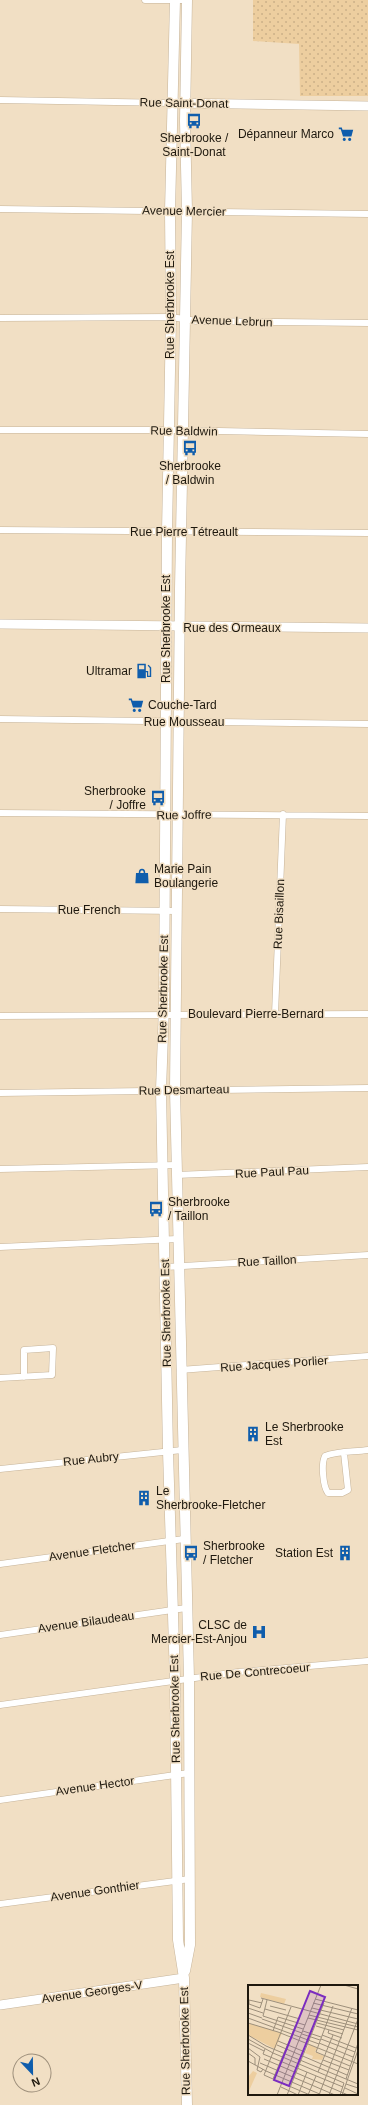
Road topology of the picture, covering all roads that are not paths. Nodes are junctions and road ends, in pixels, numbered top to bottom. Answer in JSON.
{"nodes":[{"id":1,"x":145,"y":0,"type":"edge"},
{"id":2,"x":175,"y":0,"type":"edge"},
{"id":3,"x":187,"y":0,"type":"edge"},
{"id":4,"x":0,"y":100,"type":"edge"},
{"id":5,"x":172,"y":103,"type":"junction"},
{"id":6,"x":185,"y":104,"type":"junction"},
{"id":7,"x":368,"y":106,"type":"edge"},
{"id":8,"x":0,"y":209,"type":"edge"},
{"id":9,"x":170,"y":211,"type":"junction"},
{"id":10,"x":187,"y":211,"type":"junction"},
{"id":11,"x":368,"y":214,"type":"edge"},
{"id":12,"x":171,"y":317,"type":"junction"},
{"id":13,"x":0,"y":318,"type":"edge"},
{"id":14,"x":185,"y":319,"type":"junction"},
{"id":15,"x":368,"y":323,"type":"edge"},
{"id":16,"x":0,"y":430,"type":"edge"},
{"id":17,"x":169,"y":430,"type":"junction"},
{"id":18,"x":184,"y":431,"type":"junction"},
{"id":19,"x":368,"y":434,"type":"edge"},
{"id":20,"x":0,"y":530,"type":"edge"},
{"id":21,"x":167,"y":532,"type":"junction"},
{"id":22,"x":182,"y":532,"type":"junction"},
{"id":23,"x":368,"y":533,"type":"edge"},
{"id":24,"x":0,"y":624,"type":"edge"},
{"id":25,"x":166,"y":627,"type":"junction"},
{"id":26,"x":180,"y":628,"type":"junction"},
{"id":27,"x":368,"y":628,"type":"edge"},
{"id":28,"x":0,"y":719,"type":"edge"},
{"id":29,"x":166,"y":721,"type":"junction"},
{"id":30,"x":179,"y":721,"type":"junction"},
{"id":31,"x":368,"y":724,"type":"edge"},
{"id":32,"x":0,"y":813,"type":"edge"},
{"id":33,"x":178,"y":814,"type":"junction"},
{"id":34,"x":283,"y":814,"type":"junction"},
{"id":35,"x":166,"y":815,"type":"junction"},
{"id":36,"x":368,"y":816,"type":"edge"},
{"id":37,"x":0,"y":909,"type":"edge"},
{"id":38,"x":164,"y":911,"type":"junction"},
{"id":39,"x":177,"y":911,"type":"junction"},
{"id":40,"x":176,"y":1014,"type":"junction"},
{"id":41,"x":275,"y":1014,"type":"junction"},
{"id":42,"x":368,"y":1014,"type":"edge"},
{"id":43,"x":163,"y":1015,"type":"junction"},
{"id":44,"x":0,"y":1016,"type":"edge"},
{"id":45,"x":368,"y":1088,"type":"edge"},
{"id":46,"x":161,"y":1090,"type":"junction"},
{"id":47,"x":175,"y":1090,"type":"junction"},
{"id":48,"x":0,"y":1093,"type":"edge"},
{"id":49,"x":162,"y":1165,"type":"junction"},
{"id":50,"x":176,"y":1165,"type":"junction"},
{"id":51,"x":368,"y":1167,"type":"edge"},
{"id":52,"x":0,"y":1169,"type":"edge"},
{"id":53,"x":176,"y":1175,"type":"junction"},
{"id":54,"x":164,"y":1239,"type":"junction"},
{"id":55,"x":178,"y":1239,"type":"junction"},
{"id":56,"x":0,"y":1247,"type":"edge"},
{"id":57,"x":368,"y":1255,"type":"edge"},
{"id":58,"x":178,"y":1266,"type":"junction"},
{"id":59,"x":166,"y":1267,"type":"junction"},
{"id":60,"x":368,"y":1356,"type":"edge"},
{"id":61,"x":180,"y":1370,"type":"junction"},
{"id":62,"x":24,"y":1377,"type":"junction"},
{"id":63,"x":0,"y":1378,"type":"edge"},
{"id":64,"x":182,"y":1450,"type":"junction"},
{"id":65,"x":368,"y":1450,"type":"edge"},
{"id":66,"x":168,"y":1451,"type":"junction"},
{"id":67,"x":344,"y":1453,"type":"junction"},
{"id":68,"x":0,"y":1469,"type":"edge"},
{"id":69,"x":184,"y":1539,"type":"junction"},
{"id":70,"x":171,"y":1540,"type":"junction"},
{"id":71,"x":0,"y":1564,"type":"edge"},
{"id":72,"x":186,"y":1608,"type":"junction"},
{"id":73,"x":173,"y":1610,"type":"junction"},
{"id":74,"x":0,"y":1635,"type":"edge"},
{"id":75,"x":368,"y":1661,"type":"edge"},
{"id":76,"x":188,"y":1678,"type":"junction"},
{"id":77,"x":175,"y":1680,"type":"junction"},
{"id":78,"x":0,"y":1705,"type":"edge"},
{"id":79,"x":189,"y":1773,"type":"junction"},
{"id":80,"x":176,"y":1775,"type":"junction"},
{"id":81,"x":0,"y":1800,"type":"edge"},
{"id":82,"x":190,"y":1879,"type":"junction"},
{"id":83,"x":177,"y":1880,"type":"junction"},
{"id":84,"x":0,"y":1904,"type":"edge"},
{"id":85,"x":184,"y":1978,"type":"junction"},
{"id":86,"x":0,"y":2005,"type":"edge"},
{"id":87,"x":187,"y":2105,"type":"edge"}],
"edges":[{"from":1,"to":2,"type":"street"},
{"from":2,"to":3,"type":"street"},
{"from":2,"to":5,"type":"main road","name":"Rue Sherbrooke Est"},
{"from":3,"to":6,"type":"main road","name":"Rue Sherbrooke Est"},
{"from":4,"to":5,"type":"street","name":"Rue Saint-Donat"},
{"from":5,"to":6,"type":"street","name":"Rue Saint-Donat"},
{"from":5,"to":9,"type":"main road","name":"Rue Sherbrooke Est"},
{"from":6,"to":7,"type":"street","name":"Rue Saint-Donat"},
{"from":6,"to":10,"type":"main road","name":"Rue Sherbrooke Est"},
{"from":8,"to":9,"type":"street","name":"Avenue Mercier"},
{"from":9,"to":10,"type":"street","name":"Avenue Mercier"},
{"from":9,"to":12,"type":"main road","name":"Rue Sherbrooke Est"},
{"from":10,"to":11,"type":"street","name":"Avenue Mercier"},
{"from":10,"to":14,"type":"main road","name":"Rue Sherbrooke Est"},
{"from":12,"to":13,"type":"street","name":"Avenue Lebrun"},
{"from":12,"to":14,"type":"street","name":"Avenue Lebrun"},
{"from":12,"to":17,"type":"main road","name":"Rue Sherbrooke Est"},
{"from":14,"to":15,"type":"street","name":"Avenue Lebrun"},
{"from":14,"to":18,"type":"main road","name":"Rue Sherbrooke Est"},
{"from":16,"to":17,"type":"street","name":"Rue Baldwin"},
{"from":17,"to":18,"type":"street","name":"Rue Baldwin"},
{"from":17,"to":21,"type":"main road","name":"Rue Sherbrooke Est"},
{"from":18,"to":19,"type":"street","name":"Rue Baldwin"},
{"from":18,"to":22,"type":"main road","name":"Rue Sherbrooke Est"},
{"from":20,"to":21,"type":"street","name":"Rue Pierre Tétreault"},
{"from":21,"to":22,"type":"street","name":"Rue Pierre Tétreault"},
{"from":21,"to":25,"type":"main road","name":"Rue Sherbrooke Est"},
{"from":22,"to":23,"type":"street","name":"Rue Pierre Tétreault"},
{"from":22,"to":26,"type":"main road","name":"Rue Sherbrooke Est"},
{"from":24,"to":25,"type":"street","name":"Rue des Ormeaux"},
{"from":25,"to":26,"type":"street","name":"Rue des Ormeaux"},
{"from":25,"to":29,"type":"main road","name":"Rue Sherbrooke Est"},
{"from":26,"to":27,"type":"street","name":"Rue des Ormeaux"},
{"from":26,"to":30,"type":"main road","name":"Rue Sherbrooke Est"},
{"from":28,"to":29,"type":"street","name":"Rue Mousseau"},
{"from":29,"to":30,"type":"street","name":"Rue Mousseau"},
{"from":29,"to":35,"type":"main road","name":"Rue Sherbrooke Est"},
{"from":30,"to":31,"type":"street","name":"Rue Mousseau"},
{"from":30,"to":33,"type":"main road","name":"Rue Sherbrooke Est"},
{"from":32,"to":35,"type":"street","name":"Rue Joffre"},
{"from":33,"to":34,"type":"street","name":"Rue Joffre"},
{"from":33,"to":35,"type":"street","name":"Rue Joffre"},
{"from":33,"to":39,"type":"main road","name":"Rue Sherbrooke Est"},
{"from":34,"to":36,"type":"street","name":"Rue Joffre"},
{"from":34,"to":41,"type":"street","name":"Rue Bisaillon"},
{"from":35,"to":38,"type":"main road","name":"Rue Sherbrooke Est"},
{"from":37,"to":38,"type":"street","name":"Rue French"},
{"from":38,"to":39,"type":"street","name":"Rue French"},
{"from":38,"to":43,"type":"main road","name":"Rue Sherbrooke Est"},
{"from":39,"to":40,"type":"main road","name":"Rue Sherbrooke Est"},
{"from":40,"to":41,"type":"street","name":"Boulevard Pierre-Bernard"},
{"from":40,"to":43,"type":"street","name":"Boulevard Pierre-Bernard"},
{"from":40,"to":47,"type":"main road","name":"Rue Sherbrooke Est"},
{"from":41,"to":42,"type":"street","name":"Boulevard Pierre-Bernard"},
{"from":43,"to":44,"type":"street","name":"Boulevard Pierre-Bernard"},
{"from":43,"to":46,"type":"main road","name":"Rue Sherbrooke Est"},
{"from":45,"to":47,"type":"street","name":"Rue Desmarteau"},
{"from":46,"to":47,"type":"street","name":"Rue Desmarteau"},
{"from":46,"to":48,"type":"street","name":"Rue Desmarteau"},
{"from":46,"to":49,"type":"main road","name":"Rue Sherbrooke Est"},
{"from":47,"to":50,"type":"main road","name":"Rue Sherbrooke Est"},
{"from":49,"to":50,"type":"street"},
{"from":49,"to":52,"type":"street"},
{"from":49,"to":54,"type":"main road","name":"Rue Sherbrooke Est"},
{"from":50,"to":53,"type":"main road","name":"Rue Sherbrooke Est"},
{"from":51,"to":53,"type":"street","name":"Rue Paul Pau"},
{"from":53,"to":55,"type":"main road","name":"Rue Sherbrooke Est"},
{"from":54,"to":55,"type":"street"},
{"from":54,"to":56,"type":"street"},
{"from":54,"to":59,"type":"main road","name":"Rue Sherbrooke Est"},
{"from":55,"to":58,"type":"main road","name":"Rue Sherbrooke Est"},
{"from":57,"to":58,"type":"street","name":"Rue Taillon"},
{"from":58,"to":59,"type":"street","name":"Rue Taillon"},
{"from":58,"to":61,"type":"main road","name":"Rue Sherbrooke Est"},
{"from":59,"to":66,"type":"main road","name":"Rue Sherbrooke Est"},
{"from":60,"to":61,"type":"street","name":"Rue Jacques Porlier"},
{"from":61,"to":64,"type":"main road","name":"Rue Sherbrooke Est"},
{"from":62,"to":62,"type":"street"},
{"from":62,"to":63,"type":"street"},
{"from":64,"to":66,"type":"street","name":"Rue Aubry"},
{"from":64,"to":69,"type":"main road","name":"Rue Sherbrooke Est"},
{"from":65,"to":67,"type":"street"},
{"from":66,"to":68,"type":"street","name":"Rue Aubry"},
{"from":66,"to":70,"type":"main road","name":"Rue Sherbrooke Est"},
{"from":67,"to":67,"type":"street"},
{"from":69,"to":70,"type":"street","name":"Avenue Fletcher"},
{"from":69,"to":72,"type":"main road","name":"Rue Sherbrooke Est"},
{"from":70,"to":71,"type":"street","name":"Avenue Fletcher"},
{"from":70,"to":73,"type":"main road","name":"Rue Sherbrooke Est"},
{"from":72,"to":73,"type":"street","name":"Avenue Bilaudeau"},
{"from":72,"to":76,"type":"main road","name":"Rue Sherbrooke Est"},
{"from":73,"to":74,"type":"street","name":"Avenue Bilaudeau"},
{"from":73,"to":77,"type":"main road","name":"Rue Sherbrooke Est"},
{"from":75,"to":76,"type":"street","name":"Rue De Contrecoeur"},
{"from":76,"to":77,"type":"street","name":"Rue De Contrecoeur"},
{"from":76,"to":79,"type":"main road","name":"Rue Sherbrooke Est"},
{"from":77,"to":78,"type":"street","name":"Rue De Contrecoeur"},
{"from":77,"to":80,"type":"main road","name":"Rue Sherbrooke Est"},
{"from":79,"to":80,"type":"street","name":"Avenue Hector"},
{"from":79,"to":82,"type":"main road","name":"Rue Sherbrooke Est"},
{"from":80,"to":81,"type":"street","name":"Avenue Hector"},
{"from":80,"to":83,"type":"main road","name":"Rue Sherbrooke Est"},
{"from":82,"to":83,"type":"street","name":"Avenue Gonthier"},
{"from":82,"to":85,"type":"main road","name":"Rue Sherbrooke Est"},
{"from":83,"to":84,"type":"street","name":"Avenue Gonthier"},
{"from":83,"to":85,"type":"main road","name":"Rue Sherbrooke Est"},
{"from":85,"to":86,"type":"street","name":"Avenue Georges-V"},
{"from":85,"to":87,"type":"main road","name":"Rue Sherbrooke Est"}]}
